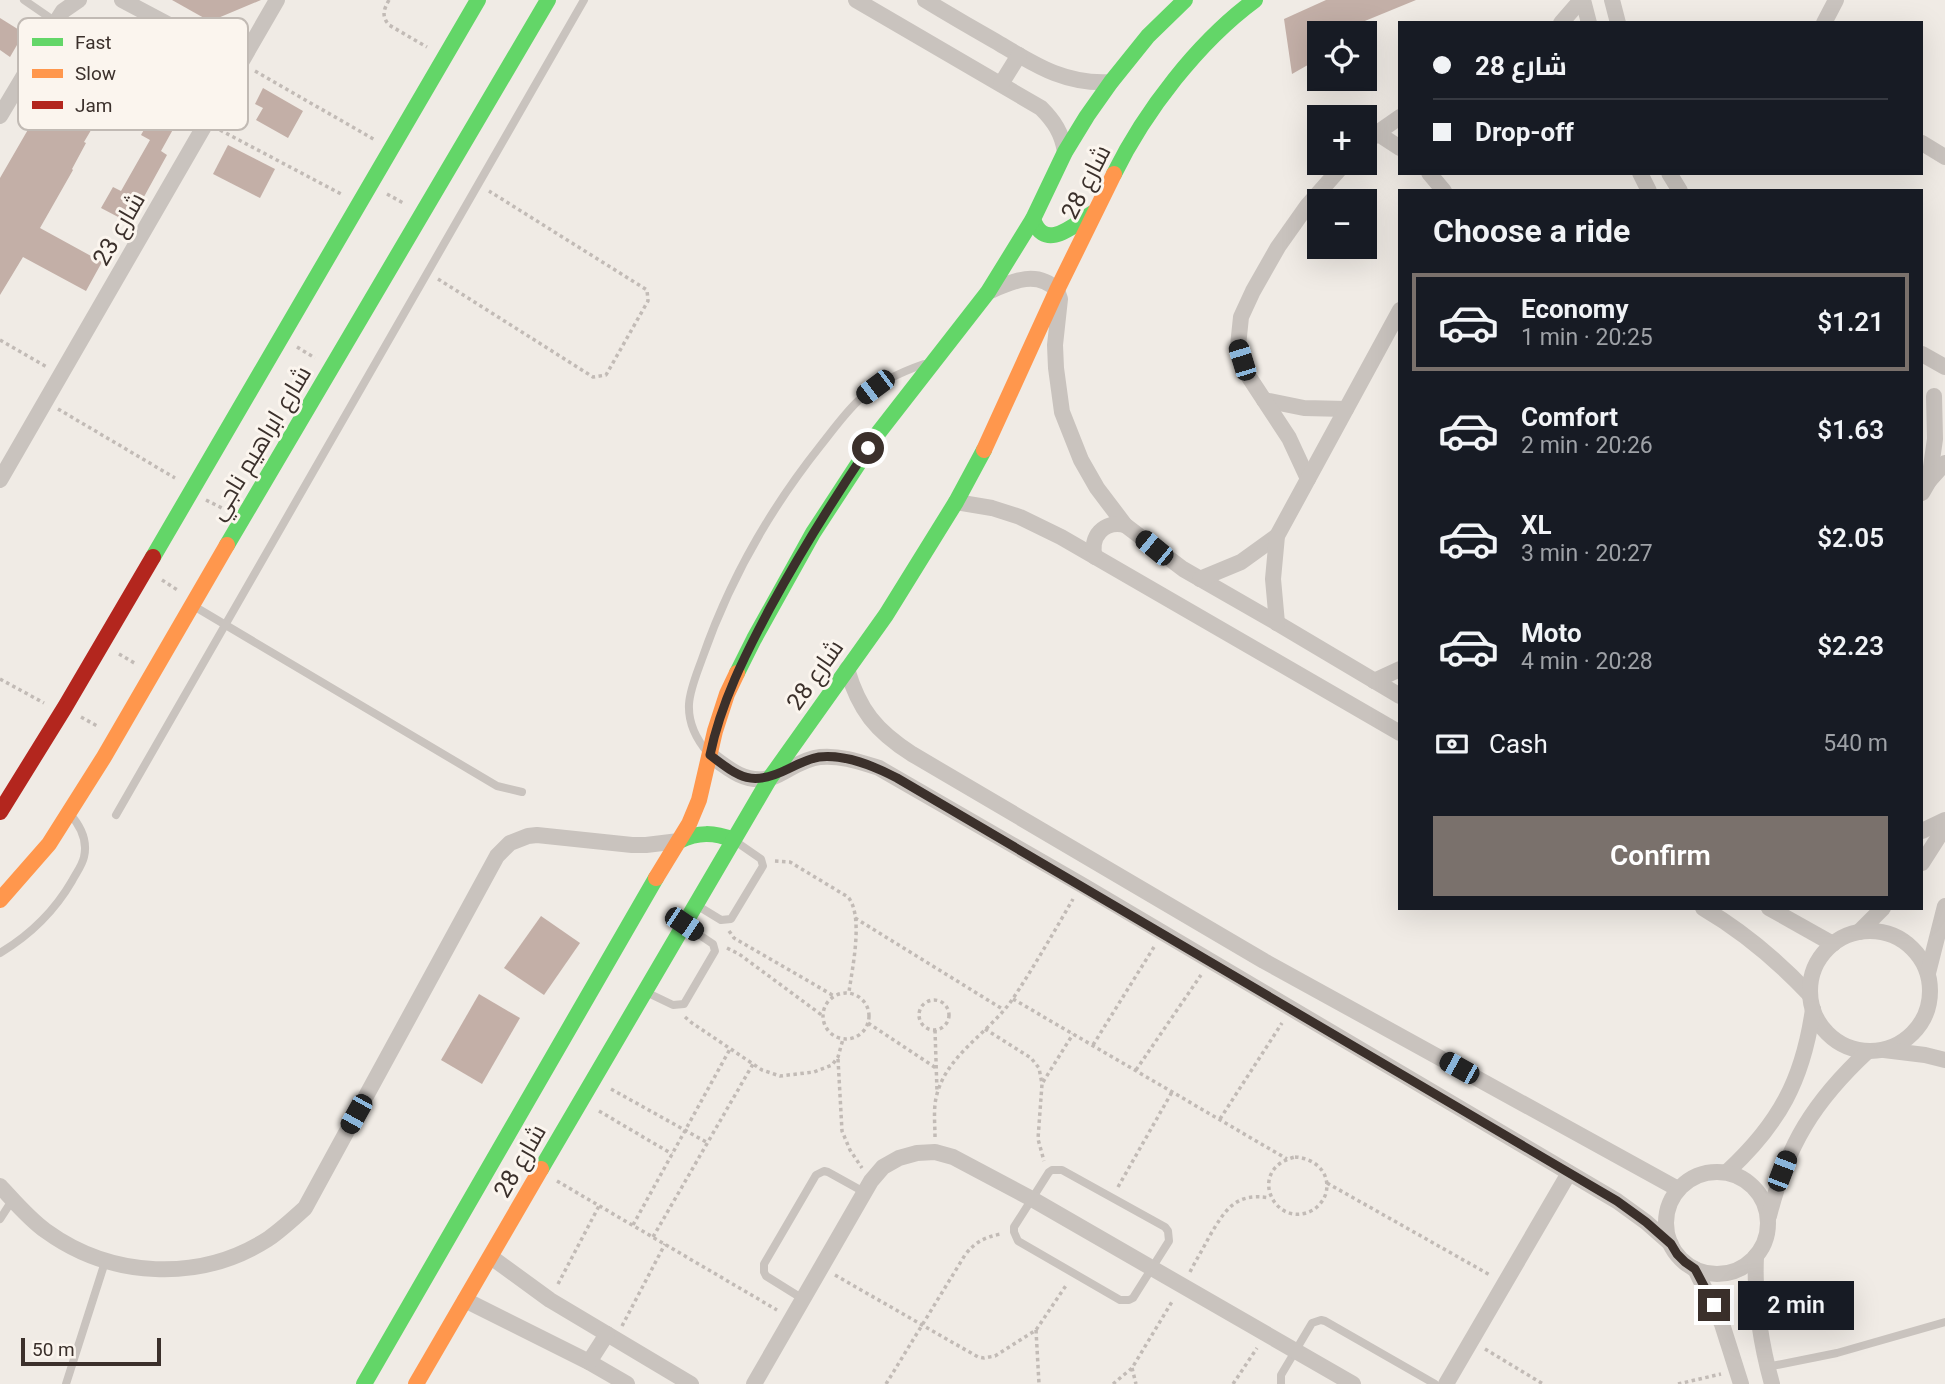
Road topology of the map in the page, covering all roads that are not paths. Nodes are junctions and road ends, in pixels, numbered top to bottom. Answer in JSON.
{"nodes":[{"id":1,"x":24,"y":0,"type":"edge"},
{"id":2,"x":79,"y":0,"type":"edge"},
{"id":3,"x":122,"y":0,"type":"edge"},
{"id":4,"x":277,"y":0,"type":"edge"},
{"id":5,"x":478,"y":0,"type":"edge"},
{"id":6,"x":548,"y":0,"type":"edge"},
{"id":7,"x":584,"y":0,"type":"edge"},
{"id":8,"x":856,"y":0,"type":"edge"},
{"id":9,"x":925,"y":0,"type":"edge"},
{"id":10,"x":1185,"y":0,"type":"edge"},
{"id":11,"x":1255,"y":0,"type":"edge"},
{"id":12,"x":1582,"y":0,"type":"edge"},
{"id":13,"x":1612,"y":0,"type":"edge"},
{"id":14,"x":1836,"y":0,"type":"edge"},
{"id":15,"x":50,"y":18,"type":"edge"},
{"id":16,"x":59,"y":18,"type":"edge"},
{"id":17,"x":156,"y":18,"type":"edge"},
{"id":18,"x":1563,"y":21,"type":"edge"},
{"id":19,"x":1588,"y":21,"type":"edge"},
{"id":20,"x":1617,"y":21,"type":"edge"},
{"id":21,"x":1825,"y":21,"type":"edge"},
{"id":22,"x":248,"y":49,"type":"edge"},
{"id":23,"x":1018,"y":55,"type":"junction"},
{"id":24,"x":1111,"y":82,"type":"junction"},
{"id":25,"x":1001,"y":84,"type":"junction"},
{"id":26,"x":18,"y":86,"type":"edge"},
{"id":27,"x":0,"y":117,"type":"edge"},
{"id":28,"x":1398,"y":119,"type":"edge"},
{"id":29,"x":201,"y":130,"type":"edge"},
{"id":30,"x":1377,"y":134,"type":"edge"},
{"id":31,"x":1377,"y":141,"type":"edge"},
{"id":32,"x":1923,"y":144,"type":"edge"},
{"id":33,"x":1398,"y":147,"type":"edge"},
{"id":34,"x":1065,"y":152,"type":"junction"},
{"id":35,"x":1945,"y":157,"type":"edge"},
{"id":36,"x":1334,"y":175,"type":"edge"},
{"id":37,"x":1431,"y":175,"type":"edge"},
{"id":38,"x":1443,"y":189,"type":"edge"},
{"id":39,"x":1097,"y":211,"type":"junction"},
{"id":40,"x":1033,"y":219,"type":"junction"},
{"id":41,"x":1057,"y":289,"type":"junction"},
{"id":42,"x":988,"y":292,"type":"junction"},
{"id":43,"x":1398,"y":314,"type":"edge"},
{"id":44,"x":1398,"y":332,"type":"edge"},
{"id":45,"x":1382,"y":343,"type":"junction"},
{"id":46,"x":1923,"y":355,"type":"edge"},
{"id":47,"x":933,"y":361,"type":"junction"},
{"id":48,"x":1945,"y":367,"type":"edge"},
{"id":49,"x":1934,"y":396,"type":"edge"},
{"id":50,"x":1264,"y":400,"type":"junction"},
{"id":51,"x":1346,"y":409,"type":"junction"},
{"id":52,"x":1945,"y":463,"type":"edge"},
{"id":53,"x":1308,"y":478,"type":"junction"},
{"id":54,"x":0,"y":480,"type":"edge"},
{"id":55,"x":1925,"y":487,"type":"edge"},
{"id":56,"x":956,"y":502,"type":"junction"},
{"id":57,"x":1125,"y":525,"type":"junction"},
{"id":58,"x":1277,"y":536,"type":"junction"},
{"id":59,"x":1095,"y":557,"type":"junction"},
{"id":60,"x":1200,"y":579,"type":"junction"},
{"id":61,"x":194,"y":603,"type":"junction"},
{"id":62,"x":1277,"y":623,"type":"junction"},
{"id":63,"x":225,"y":624,"type":"junction"},
{"id":64,"x":847,"y":669,"type":"junction"},
{"id":65,"x":1398,"y":670,"type":"edge"},
{"id":66,"x":1374,"y":681,"type":"junction"},
{"id":67,"x":1398,"y":695,"type":"edge"},
{"id":68,"x":1398,"y":732,"type":"edge"},
{"id":69,"x":912,"y":754,"type":"junction"},
{"id":70,"x":710,"y":755,"type":"junction"},
{"id":71,"x":770,"y":778,"type":"junction"},
{"id":72,"x":897,"y":778,"type":"junction"},
{"id":73,"x":522,"y":792,"type":"dead end"},
{"id":74,"x":0,"y":812,"type":"edge"},
{"id":75,"x":69,"y":813,"type":"junction"},
{"id":76,"x":116,"y":815,"type":"dead end"},
{"id":77,"x":1945,"y":820,"type":"edge"},
{"id":78,"x":1945,"y":827,"type":"edge"},
{"id":79,"x":1923,"y":831,"type":"edge"},
{"id":80,"x":733,"y":840,"type":"junction"},
{"id":81,"x":679,"y":841,"type":"junction"},
{"id":82,"x":1923,"y":861,"type":"edge"},
{"id":83,"x":0,"y":900,"type":"edge"},
{"id":84,"x":696,"y":905,"type":"junction"},
{"id":85,"x":1945,"y":906,"type":"edge"},
{"id":86,"x":1706,"y":910,"type":"edge"},
{"id":87,"x":1773,"y":910,"type":"edge"},
{"id":88,"x":1881,"y":910,"type":"edge"},
{"id":89,"x":684,"y":924,"type":"junction"},
{"id":90,"x":1859,"y":932,"type":"junction"},
{"id":91,"x":1833,"y":944,"type":"junction"},
{"id":92,"x":0,"y":953,"type":"edge"},
{"id":93,"x":1264,"y":961,"type":"junction"},
{"id":94,"x":1929,"y":980,"type":"junction"},
{"id":95,"x":1249,"y":985,"type":"junction"},
{"id":96,"x":645,"y":992,"type":"junction"},
{"id":97,"x":1945,"y":1001,"type":"edge"},
{"id":98,"x":1812,"y":1002,"type":"junction"},
{"id":99,"x":1875,"y":1050,"type":"junction"},
{"id":100,"x":1945,"y":1060,"type":"edge"},
{"id":101,"x":1727,"y":1172,"type":"junction"},
{"id":102,"x":1569,"y":1173,"type":"junction"},
{"id":103,"x":0,"y":1186,"type":"edge"},
{"id":104,"x":867,"y":1186,"type":"junction"},
{"id":105,"x":1678,"y":1189,"type":"junction"},
{"id":106,"x":13,"y":1199,"type":"junction"},
{"id":107,"x":1032,"y":1199,"type":"junction"},
{"id":108,"x":0,"y":1219,"type":"edge"},
{"id":109,"x":1768,"y":1219,"type":"junction"},
{"id":110,"x":1671,"y":1244,"type":"junction"},
{"id":111,"x":1756,"y":1256,"type":"junction"},
{"id":112,"x":491,"y":1257,"type":"junction"},
{"id":113,"x":105,"y":1262,"type":"junction"},
{"id":114,"x":1151,"y":1268,"type":"junction"},
{"id":115,"x":1695,"y":1269,"type":"junction"},
{"id":116,"x":803,"y":1298,"type":"junction"},
{"id":117,"x":465,"y":1300,"type":"junction"},
{"id":118,"x":1945,"y":1322,"type":"edge"},
{"id":119,"x":611,"y":1336,"type":"junction"},
{"id":120,"x":1296,"y":1351,"type":"junction"},
{"id":121,"x":589,"y":1362,"type":"junction"},
{"id":122,"x":1767,"y":1367,"type":"junction"},
{"id":123,"x":1739,"y":1377,"type":"edge"},
{"id":124,"x":65,"y":1384,"type":"edge"},
{"id":125,"x":364,"y":1384,"type":"edge"},
{"id":126,"x":416,"y":1384,"type":"edge"},
{"id":127,"x":627,"y":1384,"type":"edge"},
{"id":128,"x":691,"y":1384,"type":"edge"},
{"id":129,"x":754,"y":1384,"type":"edge"},
{"id":130,"x":1281,"y":1384,"type":"edge"},
{"id":131,"x":1353,"y":1384,"type":"edge"},
{"id":132,"x":1435,"y":1384,"type":"edge"},
{"id":133,"x":1446,"y":1384,"type":"edge"},
{"id":134,"x":1772,"y":1384,"type":"edge"}],
"edges":[{"from":1,"to":15,"type":"lane"},
{"from":2,"to":16,"type":"street"},
{"from":3,"to":17,"type":"street"},
{"from":4,"to":22,"type":"street","name":"شارع 23"},
{"from":5,"to":74,"type":"street","name":"شارع ابراهيم ناجي"},
{"from":6,"to":61,"type":"street","name":"شارع ابراهيم ناجي"},
{"from":7,"to":63,"type":"lane"},
{"from":8,"to":25,"type":"street"},
{"from":9,"to":23,"type":"street"},
{"from":10,"to":24,"type":"street","name":"شارع 28"},
{"from":11,"to":39,"type":"street","name":"شارع 28"},
{"from":12,"to":18,"type":"street"},
{"from":12,"to":19,"type":"street"},
{"from":13,"to":20,"type":"street"},
{"from":14,"to":21,"type":"street"},
{"from":23,"to":24,"type":"street"},
{"from":23,"to":25,"type":"street"},
{"from":24,"to":34,"type":"street","name":"شارع 28"},
{"from":25,"to":34,"type":"street"},
{"from":26,"to":27,"type":"street"},
{"from":28,"to":30,"type":"street"},
{"from":29,"to":54,"type":"street","name":"شارع 23"},
{"from":31,"to":33,"type":"street"},
{"from":32,"to":35,"type":"street"},
{"from":34,"to":40,"type":"street","name":"شارع 28"},
{"from":36,"to":50,"type":"street"},
{"from":37,"to":38,"type":"street"},
{"from":39,"to":40,"type":"street"},
{"from":39,"to":41,"type":"street","name":"شارع 28"},
{"from":40,"to":42,"type":"street","name":"شارع 28"},
{"from":41,"to":42,"type":"street"},
{"from":41,"to":56,"type":"street","name":"شارع 28"},
{"from":41,"to":57,"type":"street"},
{"from":42,"to":47,"type":"street","name":"شارع 28"},
{"from":43,"to":45,"type":"street"},
{"from":44,"to":45,"type":"street"},
{"from":45,"to":51,"type":"street"},
{"from":46,"to":48,"type":"street"},
{"from":47,"to":70,"type":"street","name":"شارع 28"},
{"from":47,"to":70,"type":"lane"},
{"from":49,"to":55,"type":"street"},
{"from":50,"to":51,"type":"street"},
{"from":50,"to":53,"type":"street"},
{"from":51,"to":53,"type":"street"},
{"from":52,"to":55,"type":"street"},
{"from":53,"to":58,"type":"street"},
{"from":56,"to":59,"type":"street"},
{"from":56,"to":64,"type":"street","name":"شارع 28"},
{"from":57,"to":59,"type":"street"},
{"from":57,"to":60,"type":"street"},
{"from":58,"to":60,"type":"street"},
{"from":58,"to":62,"type":"street"},
{"from":59,"to":68,"type":"street"},
{"from":60,"to":62,"type":"street"},
{"from":61,"to":63,"type":"lane"},
{"from":61,"to":75,"type":"street","name":"شارع ابراهيم ناجي"},
{"from":62,"to":66,"type":"street"},
{"from":63,"to":73,"type":"lane"},
{"from":63,"to":76,"type":"lane"},
{"from":64,"to":69,"type":"street"},
{"from":64,"to":71,"type":"street","name":"شارع 28"},
{"from":65,"to":66,"type":"street"},
{"from":66,"to":67,"type":"street"},
{"from":69,"to":72,"type":"street"},
{"from":69,"to":93,"type":"street"},
{"from":70,"to":71,"type":"street"},
{"from":70,"to":81,"type":"street","name":"شارع 28"},
{"from":71,"to":72,"type":"street"},
{"from":71,"to":80,"type":"street","name":"شارع 28"},
{"from":72,"to":95,"type":"street"},
{"from":75,"to":83,"type":"street","name":"شارع ابراهيم ناجي"},
{"from":75,"to":92,"type":"lane"},
{"from":77,"to":79,"type":"street"},
{"from":78,"to":82,"type":"street"},
{"from":80,"to":81,"type":"street"},
{"from":80,"to":84,"type":"street","name":"شارع 28"},
{"from":80,"to":84,"type":"lane"},
{"from":81,"to":113,"type":"street"},
{"from":81,"to":125,"type":"street","name":"شارع 28"},
{"from":84,"to":89,"type":"street","name":"شارع 28"},
{"from":85,"to":94,"type":"street"},
{"from":86,"to":98,"type":"street"},
{"from":87,"to":91,"type":"street"},
{"from":88,"to":90,"type":"street"},
{"from":89,"to":96,"type":"street","name":"شارع 28"},
{"from":89,"to":96,"type":"lane"},
{"from":90,"to":91,"type":"street"},
{"from":90,"to":94,"type":"street"},
{"from":91,"to":98,"type":"street"},
{"from":93,"to":95,"type":"street"},
{"from":93,"to":105,"type":"street"},
{"from":94,"to":97,"type":"street"},
{"from":94,"to":99,"type":"street"},
{"from":95,"to":102,"type":"street"},
{"from":96,"to":112,"type":"street","name":"شارع 28"},
{"from":98,"to":99,"type":"street"},
{"from":98,"to":101,"type":"street"},
{"from":99,"to":100,"type":"street"},
{"from":99,"to":109,"type":"street"},
{"from":101,"to":105,"type":"street"},
{"from":101,"to":109,"type":"street"},
{"from":102,"to":110,"type":"street"},
{"from":102,"to":133,"type":"street"},
{"from":103,"to":106,"type":"street"},
{"from":104,"to":107,"type":"street"},
{"from":104,"to":116,"type":"street"},
{"from":104,"to":116,"type":"lane"},
{"from":105,"to":110,"type":"street"},
{"from":106,"to":108,"type":"lane"},
{"from":106,"to":113,"type":"street"},
{"from":107,"to":114,"type":"street"},
{"from":107,"to":114,"type":"lane"},
{"from":107,"to":114,"type":"lane"},
{"from":109,"to":111,"type":"street"},
{"from":110,"to":115,"type":"street"},
{"from":111,"to":115,"type":"street"},
{"from":111,"to":122,"type":"street"},
{"from":112,"to":117,"type":"street","name":"شارع 28"},
{"from":112,"to":119,"type":"street"},
{"from":113,"to":124,"type":"lane"},
{"from":114,"to":120,"type":"street"},
{"from":115,"to":123,"type":"street"},
{"from":116,"to":129,"type":"street"},
{"from":117,"to":121,"type":"street"},
{"from":117,"to":126,"type":"street","name":"شارع 28"},
{"from":118,"to":122,"type":"lane"},
{"from":119,"to":121,"type":"street"},
{"from":119,"to":128,"type":"street"},
{"from":120,"to":130,"type":"lane"},
{"from":120,"to":131,"type":"street"},
{"from":120,"to":132,"type":"lane"},
{"from":121,"to":127,"type":"street"},
{"from":122,"to":134,"type":"street"}]}
